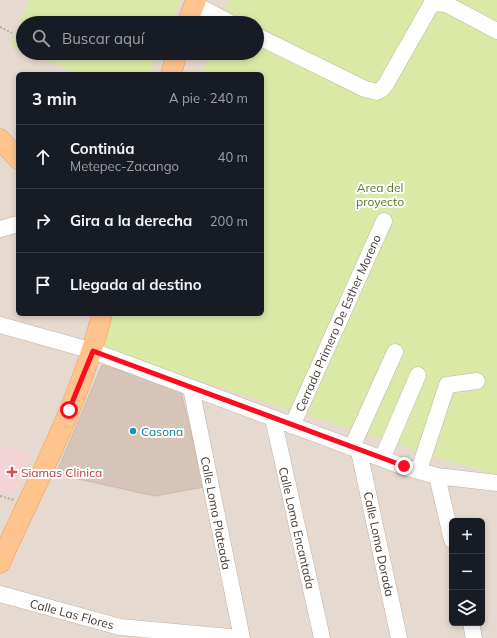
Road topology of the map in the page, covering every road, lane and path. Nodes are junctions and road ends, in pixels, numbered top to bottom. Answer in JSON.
{"nodes":[{"id":1,"x":195,"y":2,"type":"edge"},
{"id":2,"x":190,"y":16,"type":"edge"},
{"id":3,"x":219,"y":16,"type":"edge"},
{"id":4,"x":0,"y":28,"type":"edge"},
{"id":5,"x":497,"y":31,"type":"edge"},
{"id":6,"x":12,"y":33,"type":"dead end"},
{"id":7,"x":264,"y":39,"type":"edge"},
{"id":8,"x":175,"y":60,"type":"edge"},
{"id":9,"x":172,"y":72,"type":"edge"},
{"id":10,"x":0,"y":139,"type":"edge"},
{"id":11,"x":16,"y":157,"type":"edge"},
{"id":12,"x":384,"y":221,"type":"dead end"},
{"id":13,"x":16,"y":225,"type":"edge"},
{"id":14,"x":0,"y":229,"type":"edge"},
{"id":15,"x":102,"y":316,"type":"edge"},
{"id":16,"x":0,"y":325,"type":"edge"},
{"id":17,"x":93,"y":351,"type":"junction"},
{"id":18,"x":395,"y":352,"type":"dead end"},
{"id":19,"x":418,"y":375,"type":"dead end"},
{"id":20,"x":477,"y":381,"type":"dead end"},
{"id":21,"x":191,"y":388,"type":"junction"},
{"id":22,"x":272,"y":418,"type":"junction"},
{"id":23,"x":292,"y":426,"type":"junction"},
{"id":24,"x":355,"y":449,"type":"junction"},
{"id":25,"x":382,"y":459,"type":"junction"},
{"id":26,"x":418,"y":470,"type":"junction"},
{"id":27,"x":438,"y":476,"type":"junction"},
{"id":28,"x":497,"y":483,"type":"edge"},
{"id":29,"x":449,"y":526,"type":"edge"},
{"id":30,"x":0,"y":564,"type":"edge"},
{"id":31,"x":0,"y":594,"type":"edge"},
{"id":32,"x":472,"y":626,"type":"edge"},
{"id":33,"x":242,"y":638,"type":"edge"},
{"id":34,"x":322,"y":638,"type":"edge"},
{"id":35,"x":399,"y":638,"type":"edge"},
{"id":36,"x":474,"y":638,"type":"edge"}],
"edges":[{"from":1,"to":2,"type":"main road"},
{"from":1,"to":3,"type":"street"},
{"from":4,"to":6,"type":"path"},
{"from":5,"to":7,"type":"street"},
{"from":8,"to":9,"type":"main road"},
{"from":10,"to":11,"type":"main road"},
{"from":12,"to":23,"type":"street","name":"Cerrada Primero De Esther Moreno"},
{"from":13,"to":14,"type":"street"},
{"from":15,"to":17,"type":"main road"},
{"from":16,"to":17,"type":"street"},
{"from":17,"to":21,"type":"street"},
{"from":17,"to":30,"type":"main road"},
{"from":18,"to":24,"type":"street"},
{"from":19,"to":25,"type":"street"},
{"from":20,"to":26,"type":"street"},
{"from":21,"to":22,"type":"street"},
{"from":21,"to":33,"type":"street","name":"Calle Loma Plateada"},
{"from":22,"to":23,"type":"street"},
{"from":22,"to":34,"type":"street","name":"Calle Loma Encantada"},
{"from":23,"to":24,"type":"street"},
{"from":24,"to":25,"type":"street"},
{"from":24,"to":35,"type":"street","name":"Calle Loma Dorada"},
{"from":25,"to":26,"type":"street"},
{"from":26,"to":27,"type":"street"},
{"from":27,"to":28,"type":"street"},
{"from":27,"to":29,"type":"street"},
{"from":31,"to":33,"type":"street","name":"Calle Las Flores"},
{"from":32,"to":36,"type":"street"}]}
